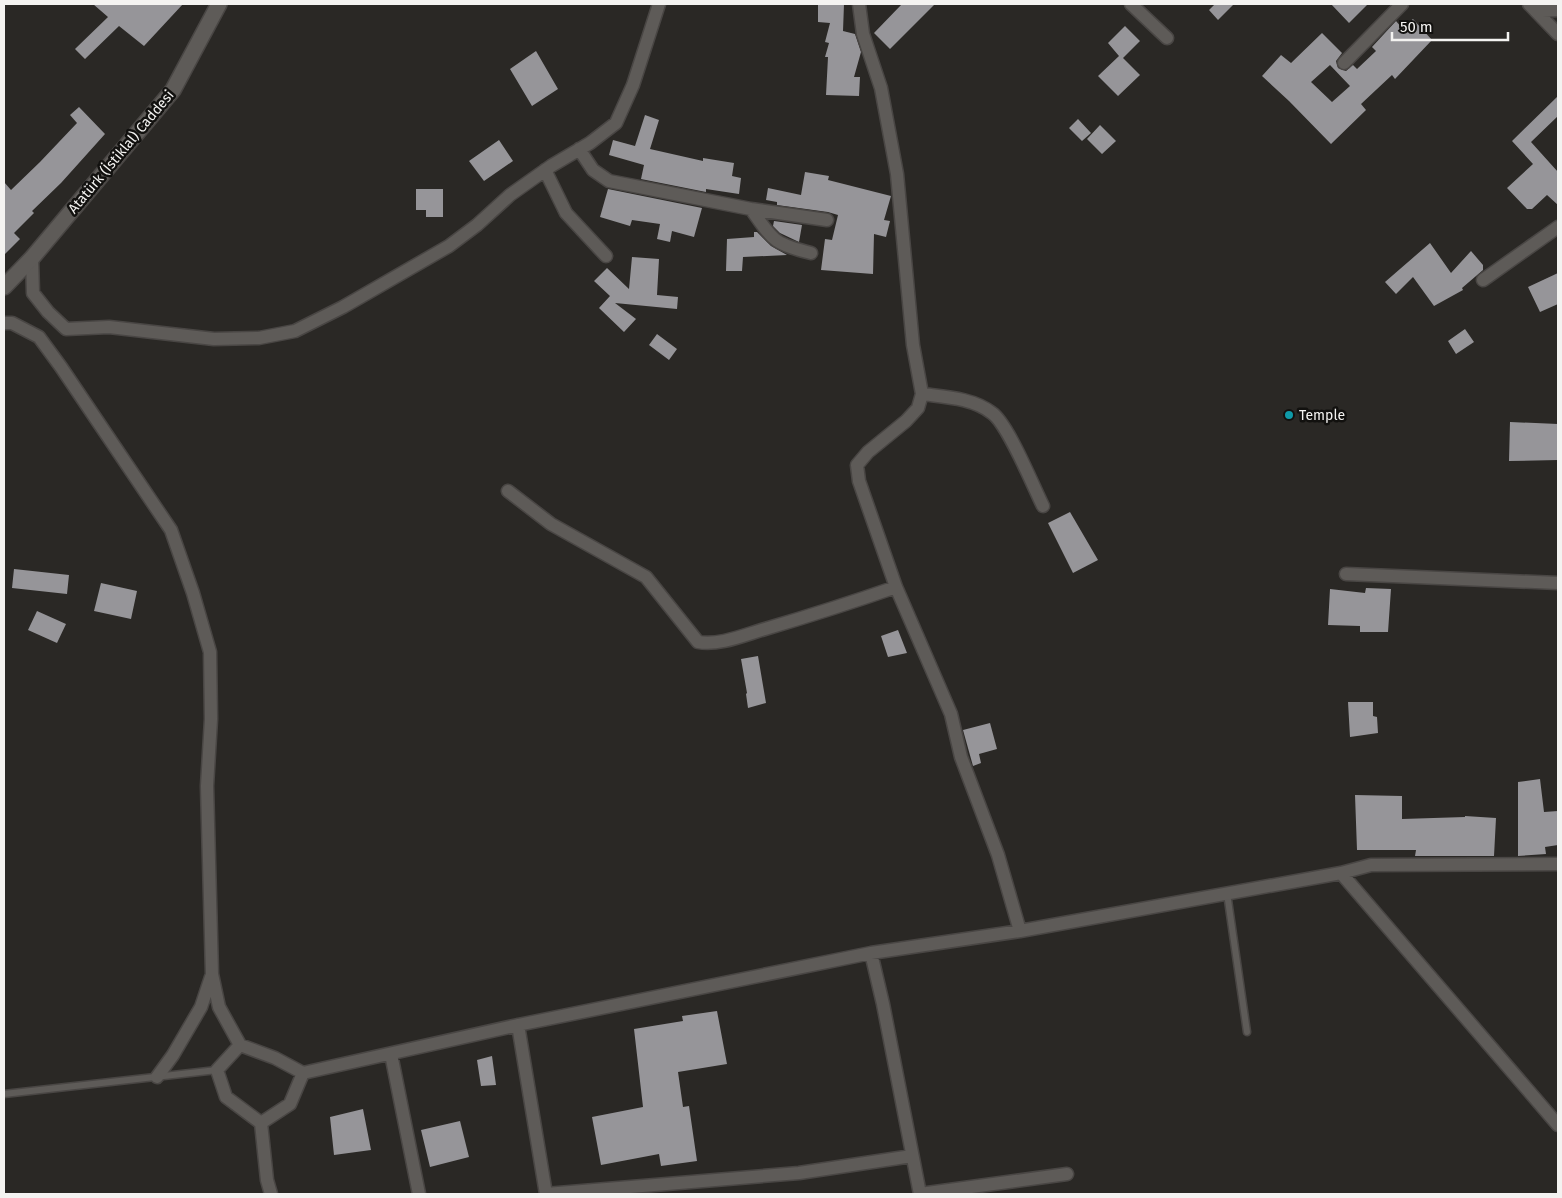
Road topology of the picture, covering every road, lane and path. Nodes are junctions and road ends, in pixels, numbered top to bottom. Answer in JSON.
{"nodes":[{"id":1,"x":219,"y":4,"type":"edge"},
{"id":2,"x":659,"y":4,"type":"edge"},
{"id":3,"x":859,"y":4,"type":"edge"},
{"id":4,"x":1131,"y":4,"type":"edge"},
{"id":5,"x":1402,"y":4,"type":"edge"},
{"id":6,"x":1533,"y":7,"type":"edge"},
{"id":7,"x":1558,"y":10,"type":"edge"},
{"id":8,"x":1558,"y":34,"type":"edge"},
{"id":9,"x":1167,"y":38,"type":"dead end"},
{"id":10,"x":1344,"y":63,"type":"dead end"},
{"id":11,"x":579,"y":149,"type":"junction"},
{"id":12,"x":545,"y":170,"type":"junction"},
{"id":13,"x":751,"y":209,"type":"junction"},
{"id":14,"x":827,"y":220,"type":"dead end"},
{"id":15,"x":1558,"y":227,"type":"edge"},
{"id":16,"x":811,"y":254,"type":"dead end"},
{"id":17,"x":606,"y":256,"type":"dead end"},
{"id":18,"x":32,"y":258,"type":"junction"},
{"id":19,"x":1483,"y":280,"type":"dead end"},
{"id":20,"x":4,"y":287,"type":"edge"},
{"id":21,"x":4,"y":323,"type":"edge"},
{"id":22,"x":922,"y":394,"type":"junction"},
{"id":23,"x":508,"y":491,"type":"dead end"},
{"id":24,"x":1043,"y":506,"type":"dead end"},
{"id":25,"x":1346,"y":574,"type":"dead end"},
{"id":26,"x":1558,"y":582,"type":"edge"},
{"id":27,"x":896,"y":587,"type":"junction"},
{"id":28,"x":1558,"y":864,"type":"edge"},
{"id":29,"x":1341,"y":873,"type":"junction"},
{"id":30,"x":1226,"y":893,"type":"junction"},
{"id":31,"x":1020,"y":931,"type":"junction"},
{"id":32,"x":871,"y":953,"type":"junction"},
{"id":33,"x":212,"y":974,"type":"junction"},
{"id":34,"x":518,"y":1026,"type":"junction"},
{"id":35,"x":1247,"y":1032,"type":"dead end"},
{"id":36,"x":240,"y":1045,"type":"junction"},
{"id":37,"x":391,"y":1054,"type":"junction"},
{"id":38,"x":217,"y":1070,"type":"junction"},
{"id":39,"x":303,"y":1073,"type":"junction"},
{"id":40,"x":157,"y":1077,"type":"junction"},
{"id":41,"x":4,"y":1094,"type":"edge"},
{"id":42,"x":262,"y":1123,"type":"junction"},
{"id":43,"x":1558,"y":1125,"type":"edge"},
{"id":44,"x":912,"y":1156,"type":"junction"},
{"id":45,"x":1067,"y":1174,"type":"dead end"},
{"id":46,"x":271,"y":1194,"type":"edge"},
{"id":47,"x":419,"y":1194,"type":"edge"},
{"id":48,"x":546,"y":1194,"type":"edge"},
{"id":49,"x":920,"y":1194,"type":"edge"}],
"edges":[{"from":1,"to":18,"type":"street","name":"Atatürk (İstiklal) Caddesi"},
{"from":2,"to":11,"type":"street"},
{"from":3,"to":22,"type":"street"},
{"from":4,"to":9,"type":"street"},
{"from":5,"to":10,"type":"street"},
{"from":6,"to":7,"type":"street"},
{"from":6,"to":8,"type":"street"},
{"from":11,"to":12,"type":"street"},
{"from":11,"to":13,"type":"street"},
{"from":12,"to":17,"type":"street"},
{"from":12,"to":18,"type":"street"},
{"from":13,"to":14,"type":"street"},
{"from":13,"to":16,"type":"street"},
{"from":15,"to":19,"type":"street"},
{"from":18,"to":20,"type":"street","name":"Atatürk (İstiklal) Caddesi"},
{"from":21,"to":33,"type":"street"},
{"from":22,"to":24,"type":"street"},
{"from":22,"to":27,"type":"street"},
{"from":23,"to":27,"type":"street"},
{"from":25,"to":26,"type":"street"},
{"from":27,"to":31,"type":"street"},
{"from":28,"to":29,"type":"street"},
{"from":29,"to":30,"type":"street"},
{"from":29,"to":43,"type":"street"},
{"from":30,"to":31,"type":"street"},
{"from":30,"to":35,"type":"lane"},
{"from":31,"to":32,"type":"street"},
{"from":32,"to":34,"type":"street"},
{"from":32,"to":44,"type":"street"},
{"from":33,"to":36,"type":"street"},
{"from":33,"to":40,"type":"street"},
{"from":34,"to":37,"type":"street"},
{"from":34,"to":48,"type":"street"},
{"from":36,"to":38,"type":"street"},
{"from":36,"to":39,"type":"street"},
{"from":37,"to":39,"type":"street"},
{"from":37,"to":47,"type":"street"},
{"from":38,"to":40,"type":"lane"},
{"from":38,"to":42,"type":"street"},
{"from":39,"to":42,"type":"street"},
{"from":40,"to":41,"type":"lane"},
{"from":42,"to":46,"type":"street"},
{"from":44,"to":48,"type":"street"},
{"from":44,"to":49,"type":"street"},
{"from":45,"to":49,"type":"street"}]}
